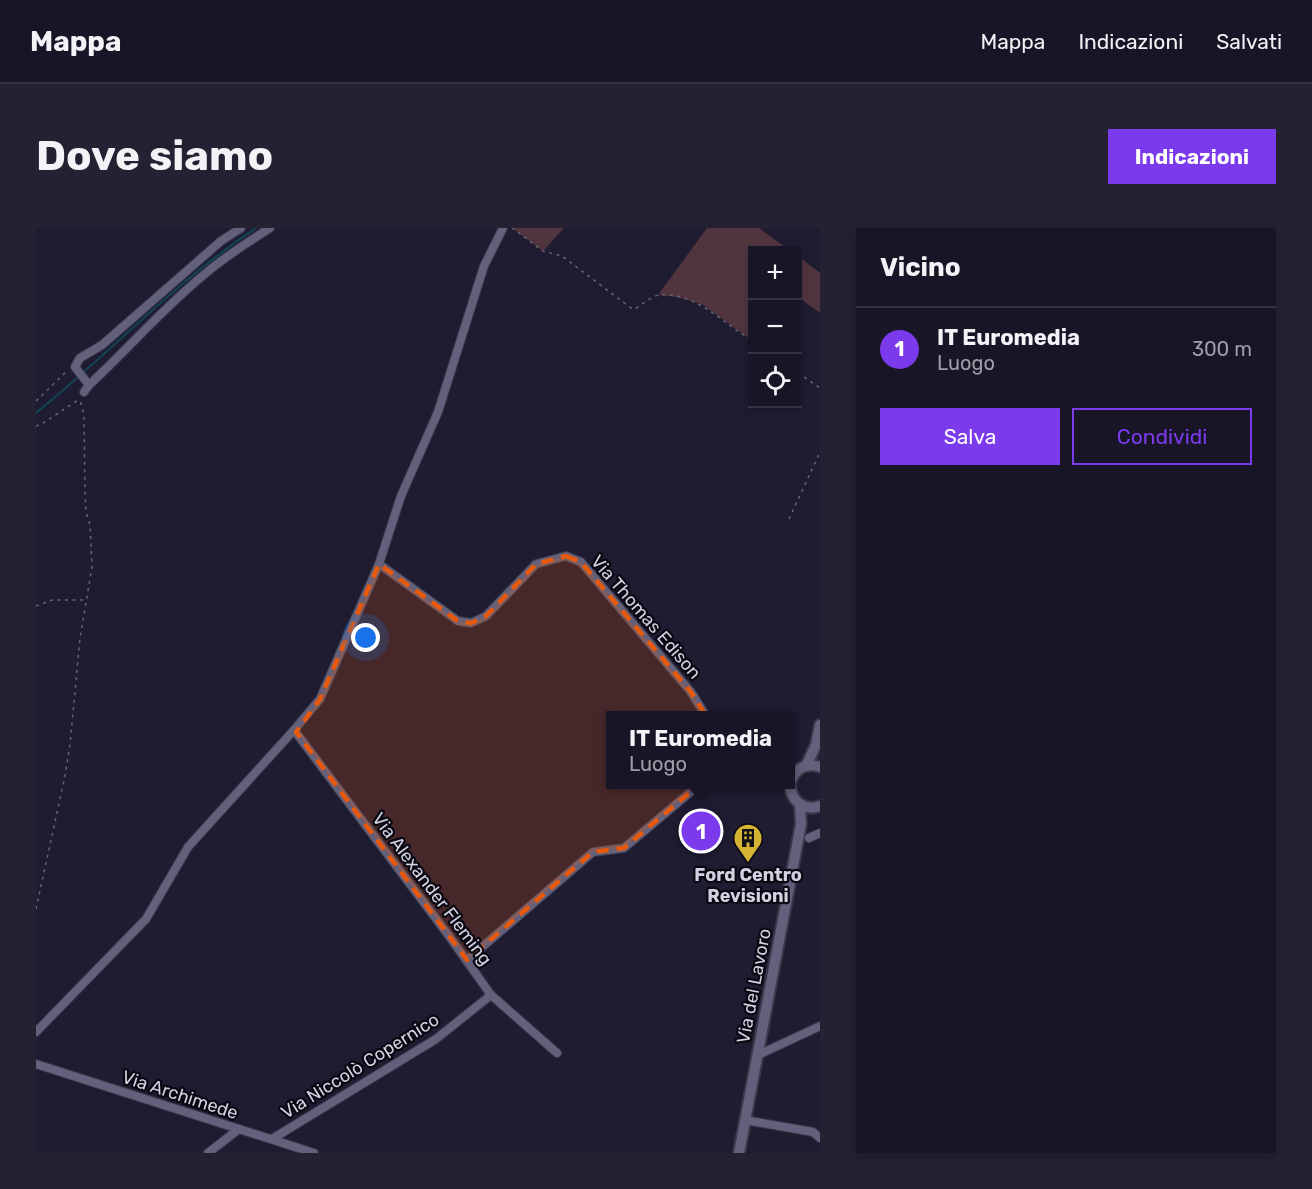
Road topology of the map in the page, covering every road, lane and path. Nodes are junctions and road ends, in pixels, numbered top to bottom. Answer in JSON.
{"nodes":[{"id":1,"x":241,"y":228,"type":"edge"},
{"id":2,"x":270,"y":228,"type":"edge"},
{"id":3,"x":503,"y":228,"type":"edge"},
{"id":4,"x":512,"y":228,"type":"edge"},
{"id":5,"x":748,"y":336,"type":"edge"},
{"id":6,"x":77,"y":369,"type":"junction"},
{"id":7,"x":802,"y":376,"type":"edge"},
{"id":8,"x":820,"y":388,"type":"edge"},
{"id":9,"x":36,"y":401,"type":"edge"},
{"id":10,"x":36,"y":426,"type":"edge"},
{"id":11,"x":820,"y":452,"type":"edge"},
{"id":12,"x":789,"y":519,"type":"dead end"},
{"id":13,"x":379,"y":564,"type":"junction"},
{"id":14,"x":86,"y":600,"type":"junction"},
{"id":15,"x":36,"y":606,"type":"edge"},
{"id":16,"x":703,"y":711,"type":"edge"},
{"id":17,"x":820,"y":725,"type":"edge"},
{"id":18,"x":294,"y":730,"type":"junction"},
{"id":19,"x":816,"y":745,"type":"junction"},
{"id":20,"x":820,"y":760,"type":"edge"},
{"id":21,"x":806,"y":766,"type":"junction"},
{"id":22,"x":820,"y":767,"type":"edge"},
{"id":23,"x":795,"y":775,"type":"edge"},
{"id":24,"x":694,"y":789,"type":"edge"},
{"id":25,"x":792,"y":789,"type":"edge"},
{"id":26,"x":800,"y":805,"type":"junction"},
{"id":27,"x":816,"y":807,"type":"edge"},
{"id":28,"x":801,"y":824,"type":"junction"},
{"id":29,"x":820,"y":833,"type":"edge"},
{"id":30,"x":809,"y":838,"type":"dead end"},
{"id":31,"x":36,"y":909,"type":"edge"},
{"id":32,"x":467,"y":960,"type":"junction"},
{"id":33,"x":491,"y":995,"type":"junction"},
{"id":34,"x":820,"y":1026,"type":"edge"},
{"id":35,"x":36,"y":1032,"type":"edge"},
{"id":36,"x":557,"y":1053,"type":"dead end"},
{"id":37,"x":758,"y":1055,"type":"junction"},
{"id":38,"x":36,"y":1064,"type":"edge"},
{"id":39,"x":745,"y":1120,"type":"junction"},
{"id":40,"x":238,"y":1130,"type":"junction"},
{"id":41,"x":820,"y":1138,"type":"edge"},
{"id":42,"x":272,"y":1139,"type":"junction"},
{"id":43,"x":208,"y":1153,"type":"edge"},
{"id":44,"x":314,"y":1153,"type":"edge"},
{"id":45,"x":739,"y":1153,"type":"edge"}],
"edges":[{"from":1,"to":6,"type":"street"},
{"from":2,"to":6,"type":"street"},
{"from":3,"to":13,"type":"street"},
{"from":4,"to":5,"type":"path"},
{"from":6,"to":9,"type":"path"},
{"from":7,"to":8,"type":"path"},
{"from":10,"to":14,"type":"path"},
{"from":11,"to":12,"type":"path"},
{"from":13,"to":16,"type":"street","name":"Via Thomas Edison"},
{"from":13,"to":18,"type":"street"},
{"from":14,"to":15,"type":"path"},
{"from":14,"to":31,"type":"path"},
{"from":17,"to":19,"type":"main road"},
{"from":18,"to":32,"type":"street","name":"Via Alexander Fleming"},
{"from":18,"to":35,"type":"street"},
{"from":19,"to":20,"type":"main road"},
{"from":19,"to":21,"type":"main road"},
{"from":21,"to":22,"type":"main road"},
{"from":21,"to":23,"type":"main road"},
{"from":24,"to":32,"type":"street"},
{"from":25,"to":26,"type":"main road"},
{"from":26,"to":27,"type":"main road"},
{"from":26,"to":28,"type":"main road"},
{"from":27,"to":28,"type":"main road"},
{"from":28,"to":37,"type":"main road","name":"Via del Lavoro"},
{"from":29,"to":30,"type":"street"},
{"from":32,"to":33,"type":"street","name":"Via Alexander Fleming"},
{"from":33,"to":36,"type":"street","name":"Via Alexander Fleming"},
{"from":33,"to":42,"type":"street","name":"Via Niccolò Copernico"},
{"from":34,"to":37,"type":"street"},
{"from":37,"to":39,"type":"main road","name":"Via del Lavoro"},
{"from":38,"to":40,"type":"street","name":"Via Archimede"},
{"from":39,"to":41,"type":"street"},
{"from":39,"to":45,"type":"main road","name":"Via del Lavoro"},
{"from":40,"to":42,"type":"street","name":"Via Archimede"},
{"from":40,"to":43,"type":"street"},
{"from":42,"to":44,"type":"street","name":"Via Archimede"}]}
